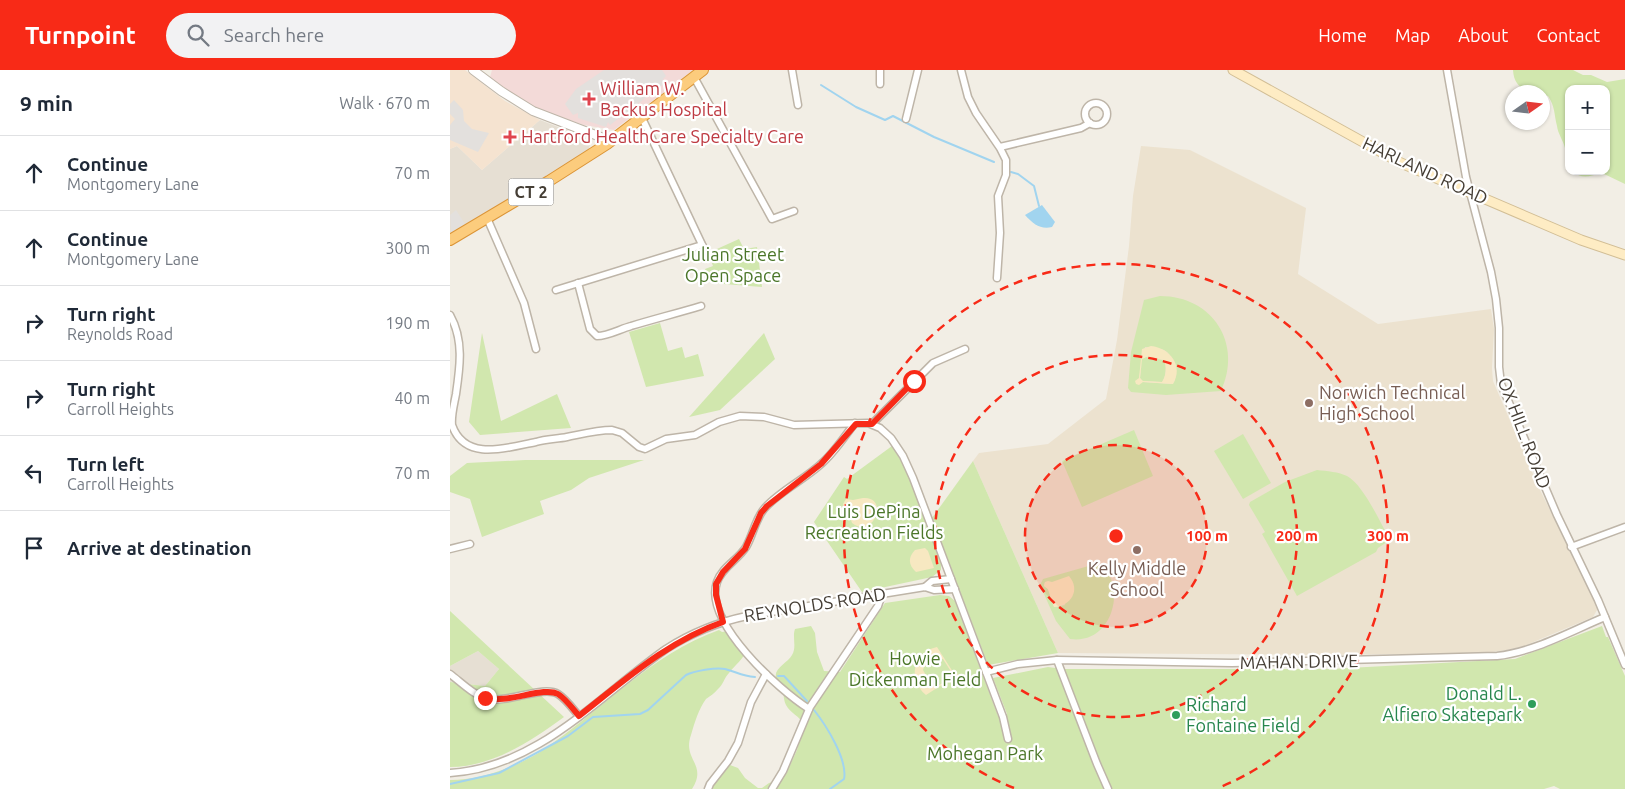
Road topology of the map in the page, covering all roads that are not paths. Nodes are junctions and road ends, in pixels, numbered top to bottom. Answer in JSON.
{"nodes":[{"id":1,"x":473,"y":70,"type":"edge"},
{"id":2,"x":792,"y":70,"type":"edge"},
{"id":3,"x":880,"y":70,"type":"edge"},
{"id":4,"x":918,"y":70,"type":"edge"},
{"id":5,"x":960,"y":70,"type":"edge"},
{"id":6,"x":1233,"y":70,"type":"edge"},
{"id":7,"x":1447,"y":70,"type":"edge"},
{"id":8,"x":699,"y":73,"type":"edge"},
{"id":9,"x":880,"y":84,"type":"dead end"},
{"id":10,"x":798,"y":105,"type":"dead end"},
{"id":11,"x":642,"y":118,"type":"junction"},
{"id":12,"x":906,"y":119,"type":"dead end"},
{"id":13,"x":1090,"y":123,"type":"dead end"},
{"id":14,"x":611,"y":141,"type":"junction"},
{"id":15,"x":1000,"y":147,"type":"junction"},
{"id":16,"x":1470,"y":193,"type":"junction"},
{"id":17,"x":794,"y":211,"type":"dead end"},
{"id":18,"x":487,"y":218,"type":"junction"},
{"id":19,"x":450,"y":240,"type":"edge"},
{"id":20,"x":702,"y":245,"type":"junction"},
{"id":21,"x":706,"y":253,"type":"dead end"},
{"id":22,"x":1625,"y":255,"type":"edge"},
{"id":23,"x":997,"y":278,"type":"dead end"},
{"id":24,"x":578,"y":283,"type":"junction"},
{"id":25,"x":556,"y":290,"type":"dead end"},
{"id":26,"x":701,"y":306,"type":"dead end"},
{"id":27,"x":451,"y":317,"type":"edge"},
{"id":28,"x":536,"y":349,"type":"dead end"},
{"id":29,"x":965,"y":349,"type":"dead end"},
{"id":30,"x":856,"y":424,"type":"junction"},
{"id":31,"x":872,"y":424,"type":"junction"},
{"id":32,"x":1625,"y":527,"type":"edge"},
{"id":33,"x":470,"y":544,"type":"dead end"},
{"id":34,"x":1572,"y":547,"type":"junction"},
{"id":35,"x":450,"y":549,"type":"edge"},
{"id":36,"x":951,"y":578,"type":"junction"},
{"id":37,"x":925,"y":587,"type":"junction"},
{"id":38,"x":955,"y":589,"type":"junction"},
{"id":39,"x":882,"y":594,"type":"junction"},
{"id":40,"x":1605,"y":617,"type":"junction"},
{"id":41,"x":723,"y":622,"type":"junction"},
{"id":42,"x":1057,"y":660,"type":"junction"},
{"id":43,"x":1625,"y":665,"type":"edge"},
{"id":44,"x":986,"y":672,"type":"junction"},
{"id":45,"x":450,"y":674,"type":"edge"},
{"id":46,"x":766,"y":674,"type":"junction"},
{"id":47,"x":809,"y":708,"type":"junction"},
{"id":48,"x":579,"y":716,"type":"junction"},
{"id":49,"x":1008,"y":739,"type":"dead end"},
{"id":50,"x":450,"y":773,"type":"edge"},
{"id":51,"x":708,"y":789,"type":"edge"},
{"id":52,"x":772,"y":789,"type":"edge"},
{"id":53,"x":1108,"y":789,"type":"edge"}],
"edges":[{"from":1,"to":14,"type":"street"},
{"from":2,"to":10,"type":"street"},
{"from":3,"to":9,"type":"street"},
{"from":4,"to":12,"type":"street"},
{"from":5,"to":15,"type":"street"},
{"from":6,"to":16,"type":"main road","name":"HARLAND ROAD"},
{"from":7,"to":16,"type":"street","name":"OX HILL ROAD"},
{"from":8,"to":11,"type":"highway","number":"CT 2"},
{"from":8,"to":17,"type":"street"},
{"from":11,"to":14,"type":"highway","number":"CT 2"},
{"from":11,"to":20,"type":"street"},
{"from":13,"to":15,"type":"street"},
{"from":14,"to":18,"type":"highway","number":"CT 2"},
{"from":15,"to":23,"type":"street"},
{"from":16,"to":22,"type":"main road","name":"HARLAND ROAD"},
{"from":16,"to":34,"type":"street","name":"OX HILL ROAD"},
{"from":18,"to":19,"type":"highway","number":"CT 2"},
{"from":18,"to":28,"type":"street"},
{"from":20,"to":21,"type":"street"},
{"from":20,"to":24,"type":"street"},
{"from":24,"to":25,"type":"street"},
{"from":24,"to":26,"type":"street"},
{"from":27,"to":30,"type":"street"},
{"from":29,"to":31,"type":"street"},
{"from":30,"to":31,"type":"street"},
{"from":30,"to":41,"type":"street"},
{"from":31,"to":36,"type":"street"},
{"from":32,"to":34,"type":"street"},
{"from":33,"to":35,"type":"street"},
{"from":34,"to":40,"type":"street","name":"OX HILL ROAD"},
{"from":36,"to":37,"type":"street","name":"REYNOLDS ROAD"},
{"from":36,"to":38,"type":"street"},
{"from":37,"to":38,"type":"street","name":"REYNOLDS ROAD"},
{"from":37,"to":39,"type":"street","name":"REYNOLDS ROAD"},
{"from":38,"to":44,"type":"street"},
{"from":39,"to":41,"type":"street","name":"REYNOLDS ROAD"},
{"from":39,"to":47,"type":"street"},
{"from":40,"to":42,"type":"street","name":"MAHAN DRIVE"},
{"from":40,"to":43,"type":"street","name":"OX HILL ROAD"},
{"from":41,"to":46,"type":"street"},
{"from":41,"to":48,"type":"street","name":"REYNOLDS ROAD"},
{"from":42,"to":44,"type":"street","name":"MAHAN DRIVE"},
{"from":42,"to":53,"type":"street"},
{"from":44,"to":49,"type":"street"},
{"from":45,"to":48,"type":"street"},
{"from":46,"to":47,"type":"street"},
{"from":46,"to":51,"type":"street"},
{"from":47,"to":52,"type":"street"},
{"from":48,"to":50,"type":"street","name":"REYNOLDS ROAD"}]}
